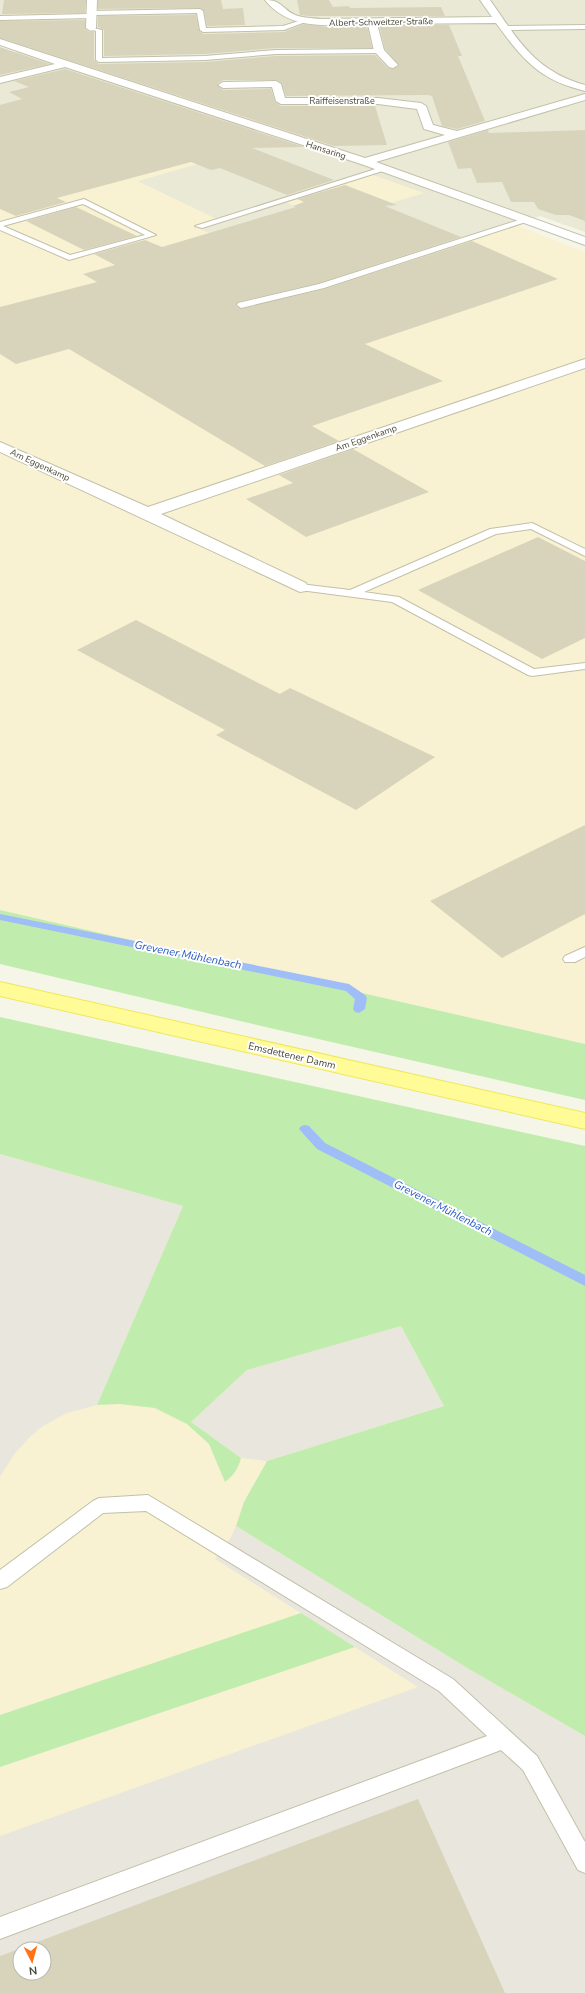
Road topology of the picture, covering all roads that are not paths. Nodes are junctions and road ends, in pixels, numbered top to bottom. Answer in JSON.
{"nodes":[{"id":1,"x":92,"y":0,"type":"edge"},
{"id":2,"x":270,"y":0,"type":"edge"},
{"id":3,"x":485,"y":0,"type":"edge"},
{"id":4,"x":91,"y":15,"type":"junction"},
{"id":5,"x":0,"y":18,"type":"edge"},
{"id":6,"x":305,"y":21,"type":"junction"},
{"id":7,"x":372,"y":22,"type":"junction"},
{"id":8,"x":502,"y":24,"type":"junction"},
{"id":9,"x":585,"y":27,"type":"edge"},
{"id":10,"x":91,"y":28,"type":"joint"},
{"id":11,"x":0,"y":42,"type":"edge"},
{"id":12,"x":379,"y":51,"type":"junction"},
{"id":13,"x":66,"y":64,"type":"junction"},
{"id":14,"x":393,"y":65,"type":"dead end"},
{"id":15,"x":0,"y":80,"type":"edge"},
{"id":16,"x":223,"y":85,"type":"dead end"},
{"id":17,"x":585,"y":88,"type":"edge"},
{"id":18,"x":585,"y":97,"type":"edge"},
{"id":19,"x":458,"y":134,"type":"junction"},
{"id":20,"x":365,"y":162,"type":"junction"},
{"id":21,"x":385,"y":170,"type":"junction"},
{"id":22,"x":528,"y":220,"type":"junction"},
{"id":23,"x":0,"y":224,"type":"edge"},
{"id":24,"x":199,"y":226,"type":"dead end"},
{"id":25,"x":0,"y":227,"type":"edge"},
{"id":26,"x":585,"y":241,"type":"edge"},
{"id":27,"x":241,"y":305,"type":"dead end"},
{"id":28,"x":585,"y":363,"type":"edge"},
{"id":29,"x":0,"y":446,"type":"edge"},
{"id":30,"x":147,"y":513,"type":"junction"},
{"id":31,"x":585,"y":553,"type":"edge"},
{"id":32,"x":300,"y":587,"type":"joint"},
{"id":33,"x":352,"y":593,"type":"junction"},
{"id":34,"x":585,"y":666,"type":"edge"},
{"id":35,"x":585,"y":951,"type":"edge"},
{"id":36,"x":570,"y":959,"type":"dead end"},
{"id":37,"x":0,"y":989,"type":"edge"},
{"id":38,"x":585,"y":1121,"type":"edge"},
{"id":39,"x":0,"y":1581,"type":"edge"},
{"id":40,"x":504,"y":1739,"type":"junction"},
{"id":41,"x":585,"y":1863,"type":"edge"},
{"id":42,"x":0,"y":1928,"type":"edge"}],
"edges":[{"from":1,"to":4,"type":"street"},
{"from":2,"to":6,"type":"street","name":"Albert-Schweitzer-Straße"},
{"from":3,"to":8,"type":"street"},
{"from":4,"to":5,"type":"lane"},
{"from":4,"to":6,"type":"lane"},
{"from":4,"to":10,"type":"street"},
{"from":6,"to":7,"type":"street","name":"Albert-Schweitzer-Straße"},
{"from":7,"to":8,"type":"street","name":"Albert-Schweitzer-Straße"},
{"from":7,"to":12,"type":"street"},
{"from":8,"to":9,"type":"lane"},
{"from":8,"to":17,"type":"street"},
{"from":10,"to":12,"type":"lane"},
{"from":11,"to":13,"type":"street","name":"Hansaring"},
{"from":12,"to":14,"type":"street"},
{"from":13,"to":15,"type":"street"},
{"from":13,"to":20,"type":"street","name":"Hansaring"},
{"from":16,"to":19,"type":"street","name":"Raiffeisenstraße"},
{"from":18,"to":19,"type":"street","name":"Raiffeisenstraße"},
{"from":19,"to":20,"type":"street","name":"Raiffeisenstraße"},
{"from":20,"to":21,"type":"street","name":"Hansaring"},
{"from":21,"to":22,"type":"street","name":"Hansaring"},
{"from":21,"to":24,"type":"lane"},
{"from":22,"to":26,"type":"street","name":"Hansaring"},
{"from":22,"to":27,"type":"lane"},
{"from":23,"to":25,"type":"lane"},
{"from":28,"to":30,"type":"street","name":"Am Eggenkamp"},
{"from":29,"to":30,"type":"street","name":"Am Eggenkamp"},
{"from":30,"to":32,"type":"street","name":"Am Eggenkamp"},
{"from":31,"to":33,"type":"lane"},
{"from":32,"to":33,"type":"lane"},
{"from":33,"to":34,"type":"lane"},
{"from":35,"to":36,"type":"lane"},
{"from":37,"to":38,"type":"main road","name":"Emsdettener Damm"},
{"from":39,"to":40,"type":"lane"},
{"from":40,"to":41,"type":"lane"},
{"from":40,"to":42,"type":"lane"}]}
